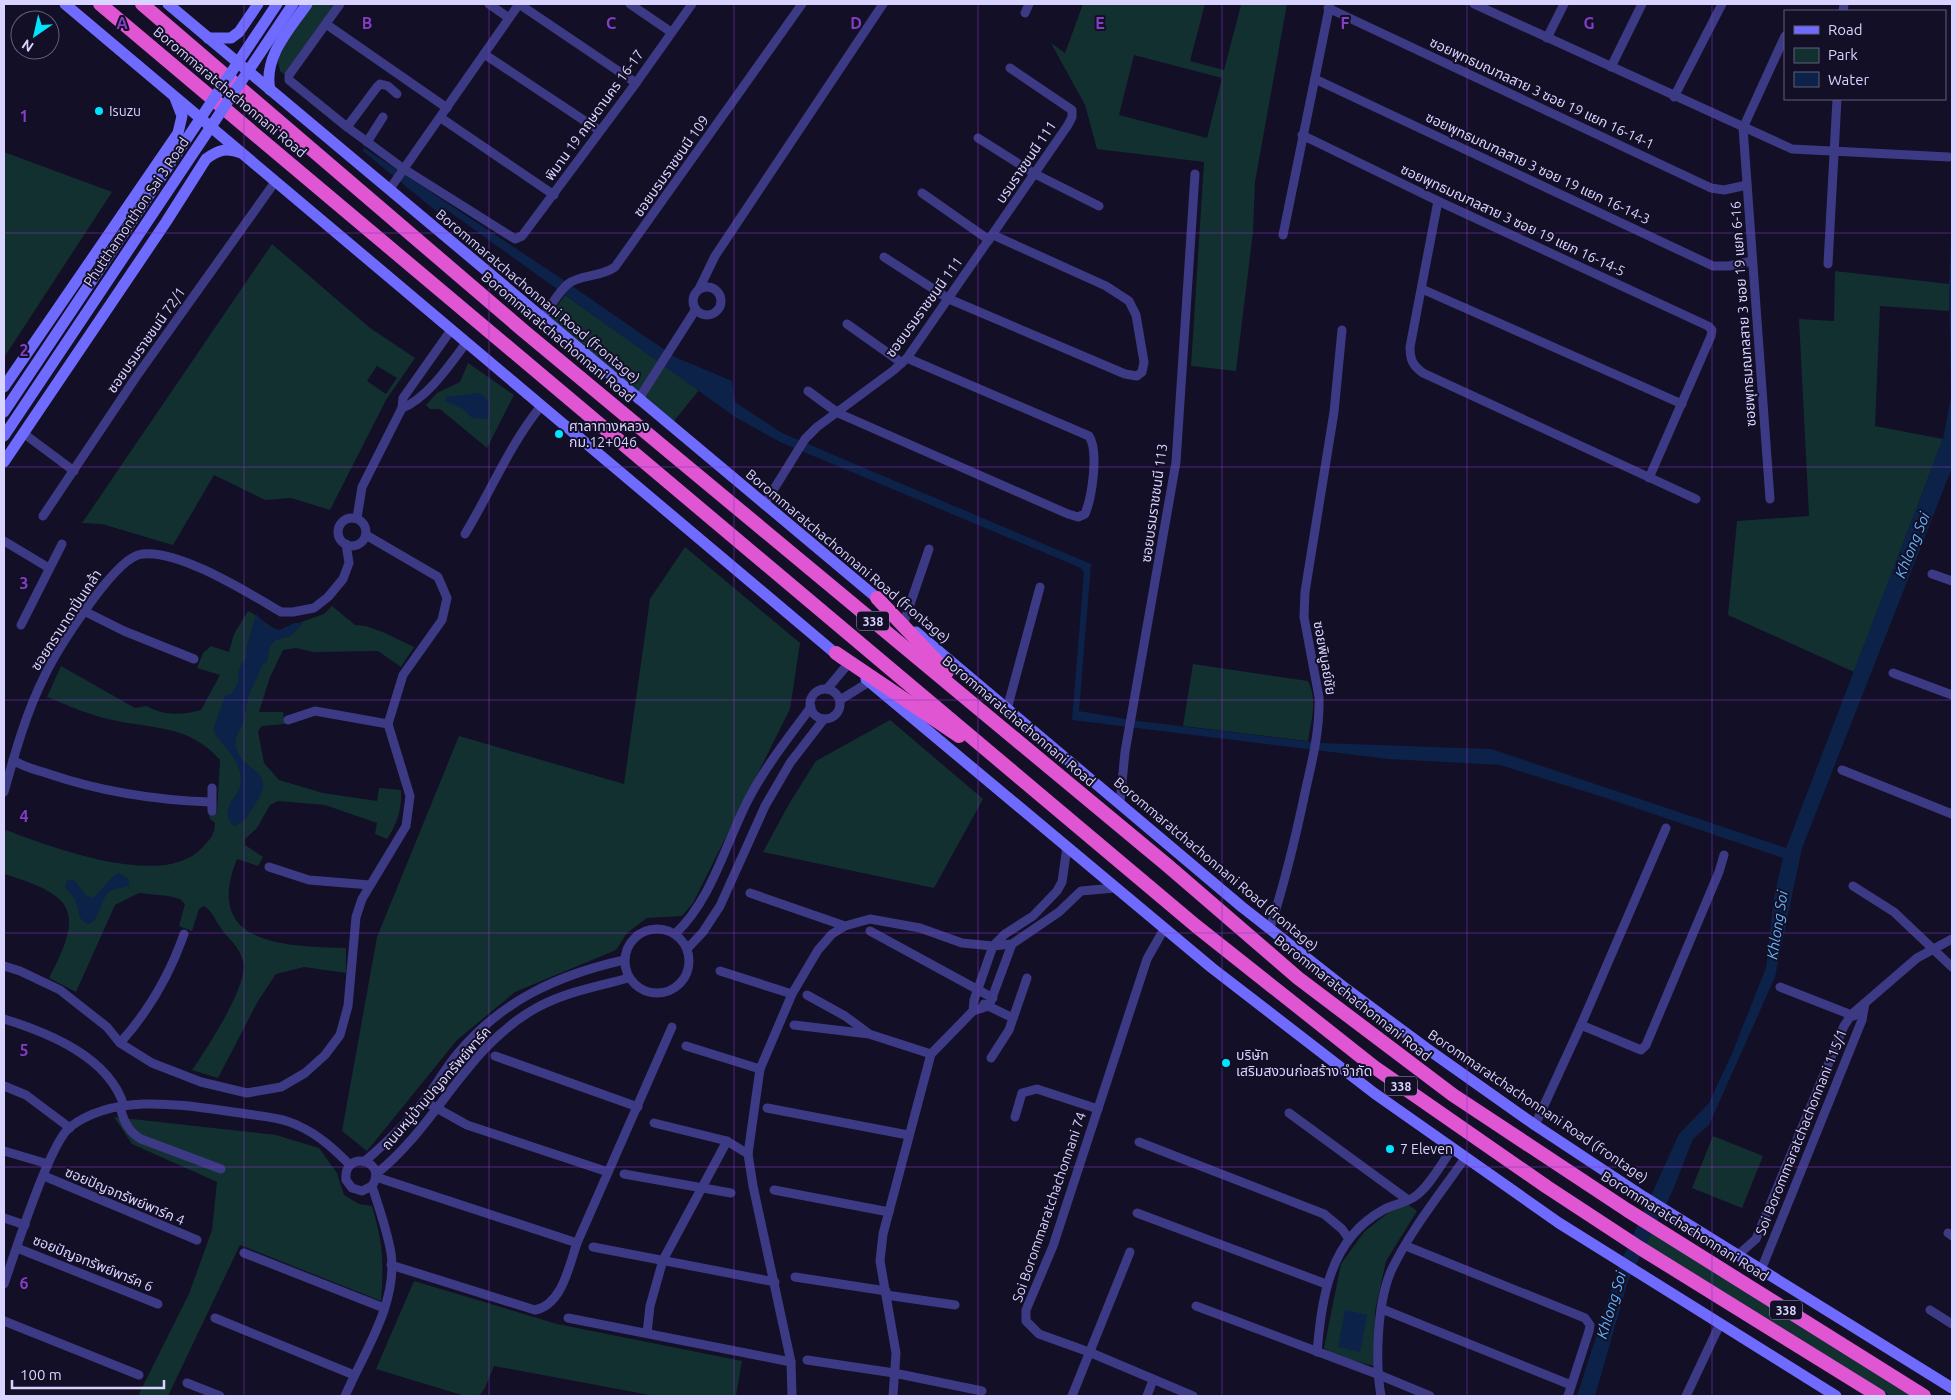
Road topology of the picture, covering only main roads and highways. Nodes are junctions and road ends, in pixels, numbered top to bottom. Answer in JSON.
{"nodes":[{"id":1,"x":65,"y":4,"type":"edge"},
{"id":2,"x":100,"y":4,"type":"edge"},
{"id":3,"x":142,"y":4,"type":"edge"},
{"id":4,"x":168,"y":4,"type":"edge"},
{"id":5,"x":258,"y":4,"type":"edge"},
{"id":6,"x":271,"y":4,"type":"edge"},
{"id":7,"x":277,"y":4,"type":"edge"},
{"id":8,"x":300,"y":7,"type":"edge"},
{"id":9,"x":208,"y":38,"type":"junction"},
{"id":10,"x":270,"y":90,"type":"junction"},
{"id":11,"x":174,"y":95,"type":"junction"},
{"id":12,"x":245,"y":155,"type":"junction"},
{"id":13,"x":128,"y":208,"type":"junction"},
{"id":14,"x":166,"y":222,"type":"junction"},
{"id":15,"x":4,"y":387,"type":"edge"},
{"id":16,"x":4,"y":412,"type":"edge"},
{"id":17,"x":7,"y":431,"type":"edge"},
{"id":18,"x":4,"y":462,"type":"edge"},
{"id":19,"x":876,"y":598,"type":"junction"},
{"id":20,"x":836,"y":653,"type":"junction"},
{"id":21,"x":1010,"y":735,"type":"junction"},
{"id":22,"x":1020,"y":778,"type":"junction"},
{"id":23,"x":1952,"y":1388,"type":"edge"},
{"id":24,"x":1836,"y":1396,"type":"edge"},
{"id":25,"x":1879,"y":1396,"type":"edge"},
{"id":26,"x":1924,"y":1396,"type":"edge"}],
"edges":[{"from":1,"to":11,"type":"main road","number":"338"},
{"from":2,"to":22,"type":"highway","name":"Borommaratchachonnani Road","number":"338"},
{"from":3,"to":21,"type":"highway","name":"Borommaratchachonnani Road","number":"338"},
{"from":4,"to":9,"type":"main road","name":"Borommaratchachonnani Road (frontage)","number":"338"},
{"from":5,"to":9,"type":"main road"},
{"from":6,"to":8,"type":"main road"},
{"from":7,"to":16,"type":"main road","name":"Phutthamonthon Sai 3 Road","bridge":true},
{"from":8,"to":10,"type":"main road"},
{"from":8,"to":17,"type":"main road","name":"Phutthamonthon Sai 3 Road","bridge":true},
{"from":9,"to":10,"type":"main road","name":"Borommaratchachonnani Road (frontage)","number":"338"},
{"from":10,"to":19,"type":"main road","name":"Borommaratchachonnani Road (frontage)","number":"338"},
{"from":11,"to":12,"type":"main road","number":"338"},
{"from":11,"to":13,"type":"main road"},
{"from":12,"to":14,"type":"main road"},
{"from":12,"to":20,"type":"main road","number":"338"},
{"from":13,"to":14,"type":"main road"},
{"from":13,"to":15,"type":"main road"},
{"from":14,"to":18,"type":"main road"},
{"from":19,"to":21,"type":"highway"},
{"from":19,"to":23,"type":"main road","name":"Borommaratchachonnani Road (frontage)","number":"338"},
{"from":20,"to":22,"type":"highway"},
{"from":20,"to":24,"type":"main road","number":"338"},
{"from":21,"to":26,"type":"highway","name":"Borommaratchachonnani Road","number":"338"},
{"from":22,"to":25,"type":"highway","name":"Borommaratchachonnani Road","number":"338"}]}
